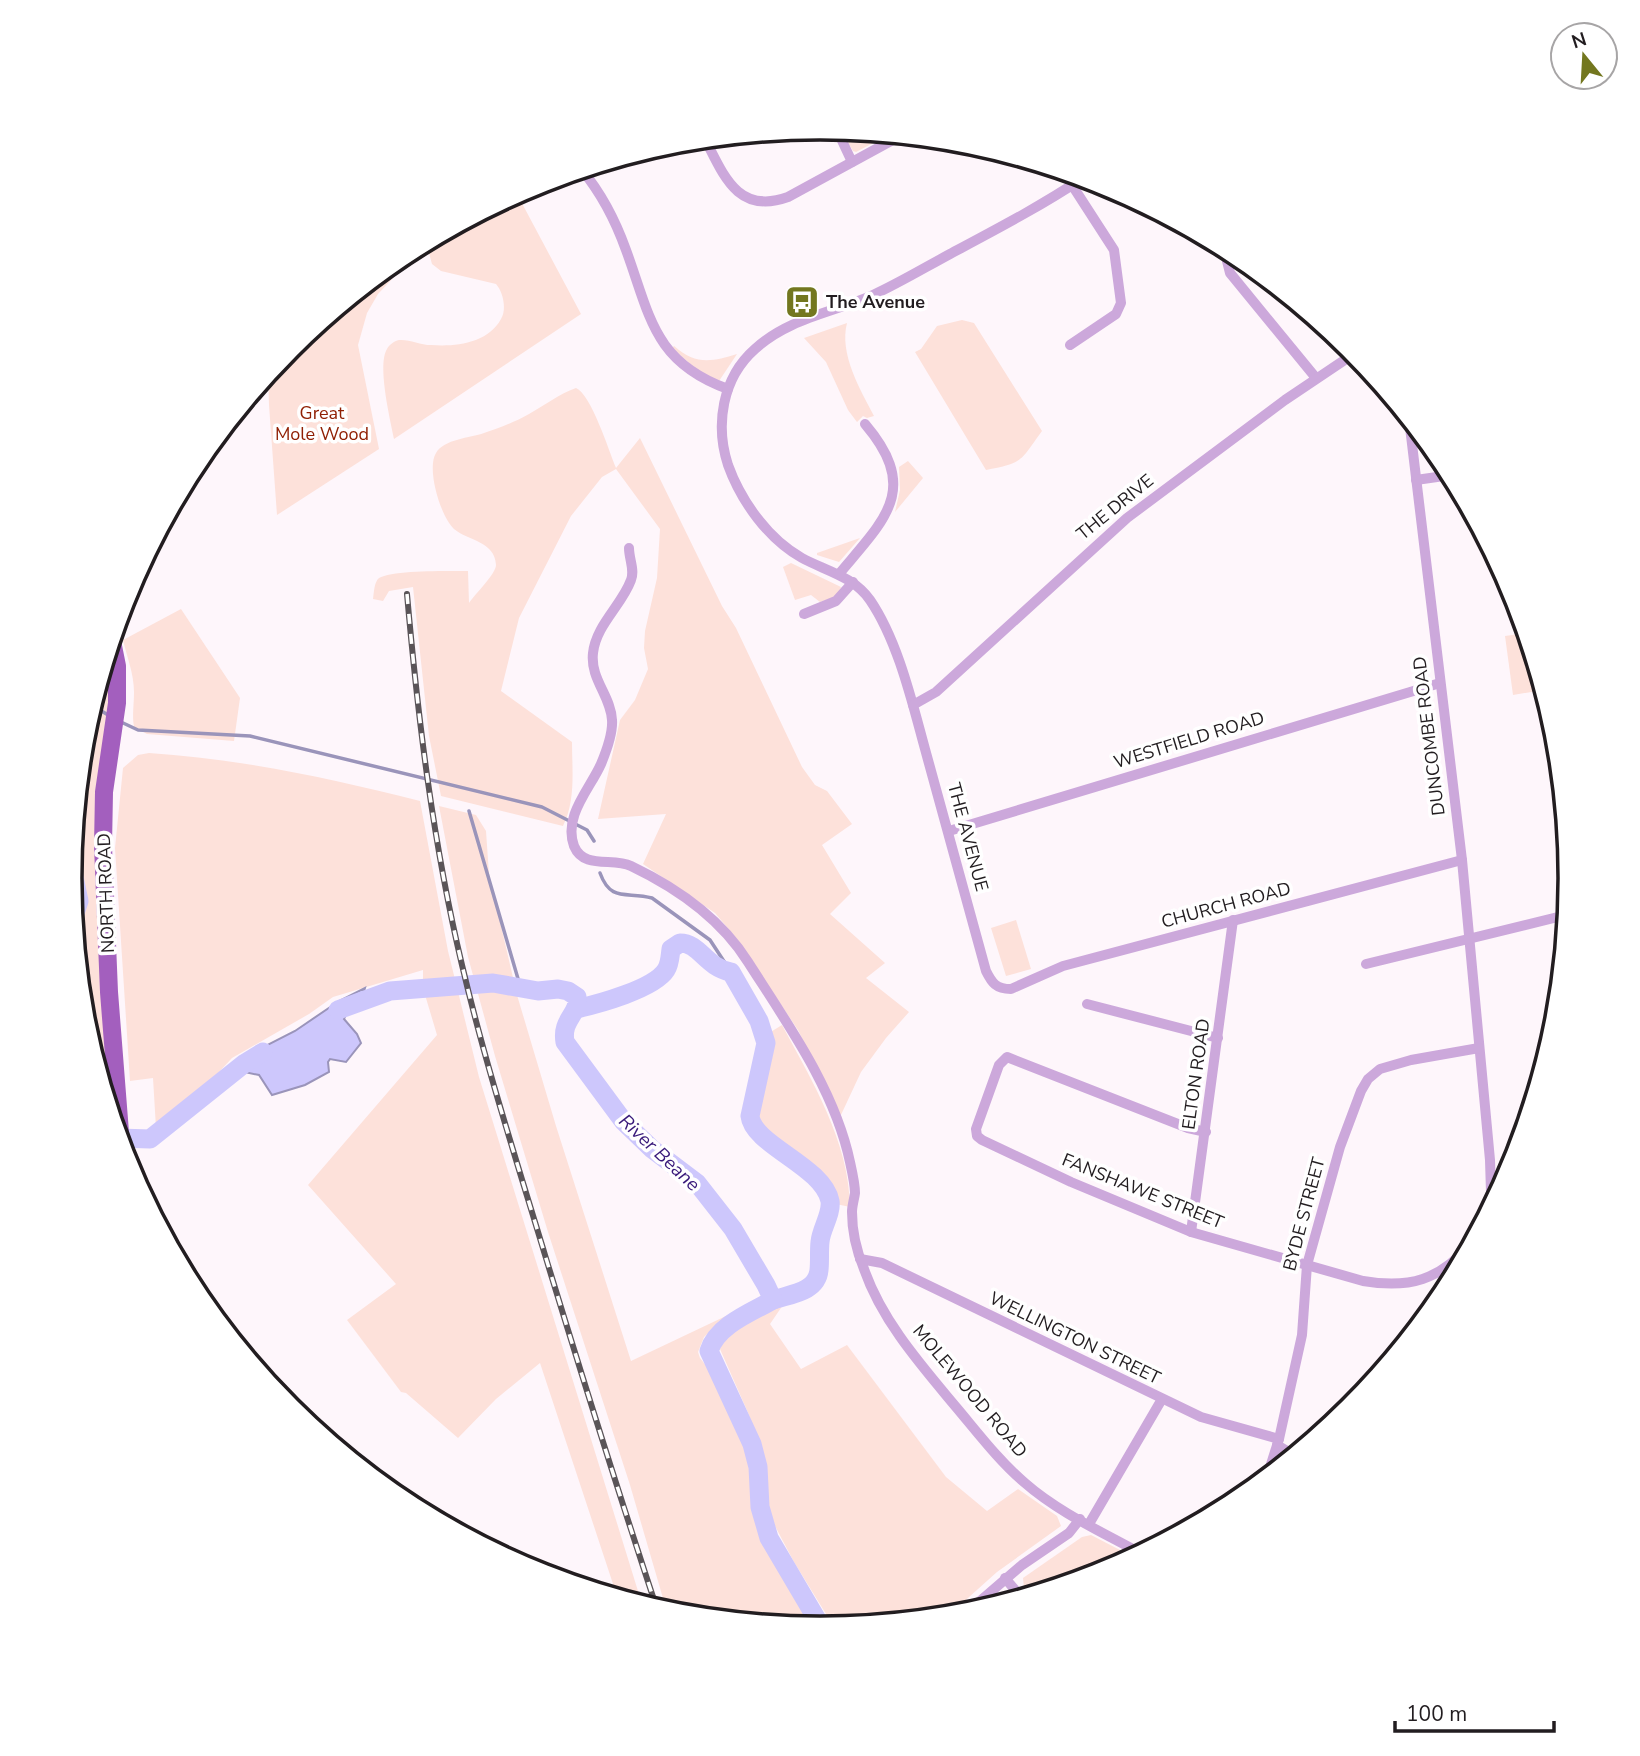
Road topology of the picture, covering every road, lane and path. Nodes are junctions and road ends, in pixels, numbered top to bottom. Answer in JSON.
{"nodes":[{"id":1,"x":842,"y":141,"type":"edge"},
{"id":2,"x":886,"y":144,"type":"edge"},
{"id":3,"x":711,"y":149,"type":"edge"},
{"id":4,"x":852,"y":162,"type":"junction"},
{"id":5,"x":587,"y":178,"type":"edge"},
{"id":6,"x":1072,"y":185,"type":"joint"},
{"id":7,"x":1228,"y":263,"type":"edge"},
{"id":8,"x":1070,"y":345,"type":"dead end"},
{"id":9,"x":1345,"y":359,"type":"edge"},
{"id":10,"x":1316,"y":379,"type":"junction"},
{"id":11,"x":728,"y":389,"type":"junction"},
{"id":12,"x":864,"y":424,"type":"dead end"},
{"id":13,"x":1411,"y":438,"type":"edge"},
{"id":14,"x":1439,"y":477,"type":"edge"},
{"id":15,"x":1416,"y":480,"type":"junction"},
{"id":16,"x":629,"y":548,"type":"dead end"},
{"id":17,"x":839,"y":574,"type":"junction"},
{"id":18,"x":853,"y":582,"type":"junction"},
{"id":19,"x":804,"y":614,"type":"dead end"},
{"id":20,"x":116,"y":659,"type":"edge"},
{"id":21,"x":1440,"y":683,"type":"junction"},
{"id":22,"x":913,"y":705,"type":"junction"},
{"id":23,"x":948,"y":831,"type":"junction"},
{"id":24,"x":1462,"y":860,"type":"junction"},
{"id":25,"x":1556,"y":917,"type":"edge"},
{"id":26,"x":1233,"y":920,"type":"junction"},
{"id":27,"x":1469,"y":939,"type":"junction"},
{"id":28,"x":1366,"y":964,"type":"dead end"},
{"id":29,"x":1002,"y":989,"type":"joint"},
{"id":30,"x":1087,"y":1004,"type":"dead end"},
{"id":31,"x":1218,"y":1038,"type":"junction"},
{"id":32,"x":1479,"y":1048,"type":"junction"},
{"id":33,"x":119,"y":1110,"type":"edge"},
{"id":34,"x":1206,"y":1132,"type":"junction"},
{"id":35,"x":1492,"y":1183,"type":"edge"},
{"id":36,"x":1191,"y":1232,"type":"junction"},
{"id":37,"x":860,"y":1259,"type":"junction"},
{"id":38,"x":1307,"y":1265,"type":"junction"},
{"id":39,"x":1446,"y":1267,"type":"edge"},
{"id":40,"x":1162,"y":1399,"type":"junction"},
{"id":41,"x":1278,"y":1442,"type":"junction"},
{"id":42,"x":1286,"y":1449,"type":"edge"},
{"id":43,"x":1272,"y":1460,"type":"edge"},
{"id":44,"x":1084,"y":1522,"type":"junction"},
{"id":45,"x":1130,"y":1547,"type":"edge"},
{"id":46,"x":1005,"y":1578,"type":"junction"},
{"id":47,"x":1015,"y":1590,"type":"edge"},
{"id":48,"x":983,"y":1597,"type":"edge"}],
"edges":[{"from":1,"to":4,"type":"street"},
{"from":2,"to":4,"type":"street"},
{"from":3,"to":4,"type":"street"},
{"from":5,"to":11,"type":"street"},
{"from":6,"to":8,"type":"street"},
{"from":6,"to":11,"type":"street","name":"THE AVENUE"},
{"from":7,"to":10,"type":"street"},
{"from":9,"to":10,"type":"street","name":"THE DRIVE"},
{"from":10,"to":22,"type":"street","name":"THE DRIVE"},
{"from":11,"to":17,"type":"street","name":"THE AVENUE"},
{"from":12,"to":17,"type":"street"},
{"from":13,"to":15,"type":"street","name":"DUNCOMBE ROAD"},
{"from":14,"to":15,"type":"street"},
{"from":15,"to":21,"type":"street","name":"DUNCOMBE ROAD"},
{"from":16,"to":37,"type":"street","name":"MOLEWOOD ROAD"},
{"from":17,"to":18,"type":"street","name":"THE AVENUE"},
{"from":18,"to":19,"type":"street"},
{"from":18,"to":22,"type":"street","name":"THE AVENUE"},
{"from":20,"to":33,"type":"main road","name":"NORTH ROAD"},
{"from":21,"to":23,"type":"street","name":"WESTFIELD ROAD"},
{"from":21,"to":24,"type":"street","name":"DUNCOMBE ROAD"},
{"from":22,"to":23,"type":"street","name":"THE AVENUE"},
{"from":23,"to":29,"type":"street","name":"THE AVENUE"},
{"from":24,"to":26,"type":"street","name":"CHURCH ROAD"},
{"from":24,"to":27,"type":"street","name":"DUNCOMBE ROAD"},
{"from":25,"to":27,"type":"street"},
{"from":26,"to":29,"type":"street","name":"CHURCH ROAD"},
{"from":26,"to":31,"type":"street","name":"ELTON ROAD"},
{"from":27,"to":28,"type":"street"},
{"from":27,"to":32,"type":"street","name":"DUNCOMBE ROAD"},
{"from":30,"to":31,"type":"street"},
{"from":31,"to":34,"type":"street","name":"ELTON ROAD"},
{"from":32,"to":35,"type":"street","name":"DUNCOMBE ROAD"},
{"from":32,"to":38,"type":"street","name":"BYDE STREET"},
{"from":34,"to":36,"type":"street","name":"ELTON ROAD"},
{"from":34,"to":36,"type":"street","name":"FANSHAWE STREET"},
{"from":36,"to":38,"type":"street","name":"FANSHAWE STREET"},
{"from":37,"to":40,"type":"street","name":"WELLINGTON STREET"},
{"from":37,"to":44,"type":"street","name":"MOLEWOOD ROAD"},
{"from":38,"to":39,"type":"street","name":"FANSHAWE STREET"},
{"from":38,"to":41,"type":"street","name":"BYDE STREET"},
{"from":40,"to":41,"type":"street","name":"WELLINGTON STREET"},
{"from":40,"to":44,"type":"street"},
{"from":41,"to":42,"type":"street","name":"WELLINGTON STREET"},
{"from":41,"to":43,"type":"street","name":"BYDE STREET"},
{"from":44,"to":45,"type":"street","name":"MOLEWOOD ROAD"},
{"from":44,"to":46,"type":"street"},
{"from":46,"to":47,"type":"street"},
{"from":46,"to":48,"type":"street"}]}
